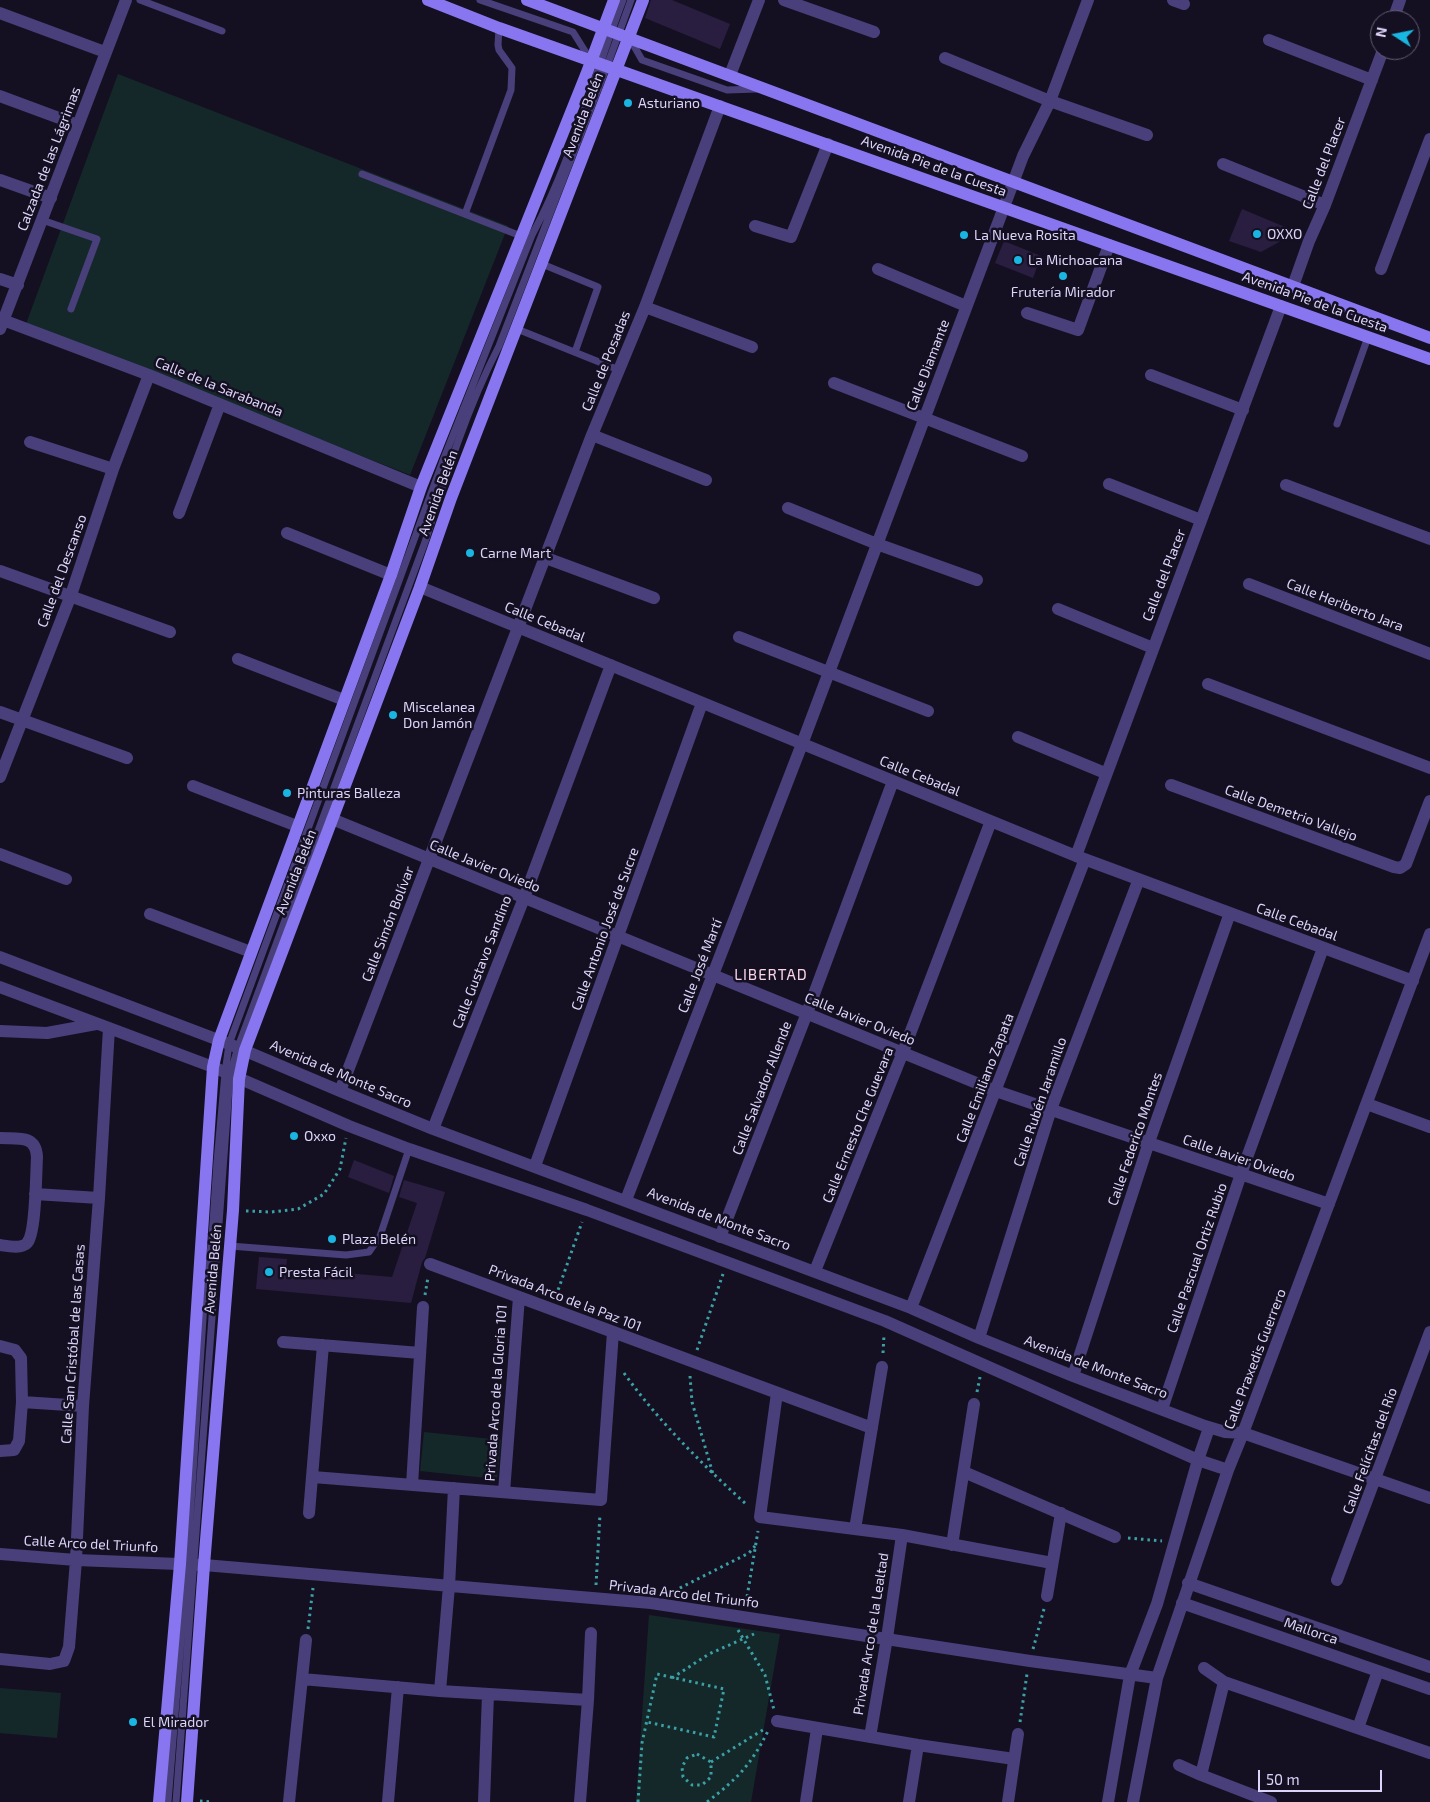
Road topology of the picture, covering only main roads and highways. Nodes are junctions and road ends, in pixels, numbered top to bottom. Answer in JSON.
{"nodes":[{"id":1,"x":428,"y":0,"type":"edge"},
{"id":2,"x":527,"y":0,"type":"edge"},
{"id":3,"x":614,"y":0,"type":"edge"},
{"id":4,"x":643,"y":0,"type":"edge"},
{"id":5,"x":615,"y":32,"type":"junction"},
{"id":6,"x":604,"y":64,"type":"junction"},
{"id":7,"x":1430,"y":338,"type":"edge"},
{"id":8,"x":1430,"y":359,"type":"edge"},
{"id":9,"x":233,"y":1045,"type":"junction"},
{"id":10,"x":227,"y":1074,"type":"junction"},
{"id":11,"x":191,"y":1565,"type":"junction"},
{"id":12,"x":159,"y":1802,"type":"edge"},
{"id":13,"x":187,"y":1802,"type":"edge"}],
"edges":[{"from":1,"to":6,"type":"main road","name":"Avenida Pie de la Cuesta"},
{"from":2,"to":5,"type":"main road","name":"Avenida Pie de la Cuesta"},
{"from":3,"to":5,"type":"main road","name":"Avenida Belén"},
{"from":4,"to":5,"type":"main road","name":"Avenida Belén"},
{"from":5,"to":6,"type":"main road","name":"Avenida Belén"},
{"from":5,"to":6,"type":"main road","name":"Avenida Belén"},
{"from":5,"to":7,"type":"main road","name":"Avenida Pie de la Cuesta"},
{"from":6,"to":8,"type":"main road","name":"Avenida Pie de la Cuesta"},
{"from":6,"to":9,"type":"main road","name":"Avenida Belén"},
{"from":6,"to":9,"type":"main road","name":"Avenida Belén"},
{"from":9,"to":10,"type":"main road","name":"Avenida Belén"},
{"from":9,"to":10,"type":"main road","name":"Avenida Belén"},
{"from":10,"to":11,"type":"main road","name":"Avenida Belén"},
{"from":10,"to":11,"type":"main road","name":"Avenida Belén"},
{"from":11,"to":12,"type":"main road","name":"Avenida Belén"},
{"from":11,"to":13,"type":"main road","name":"Avenida Belén"}]}
